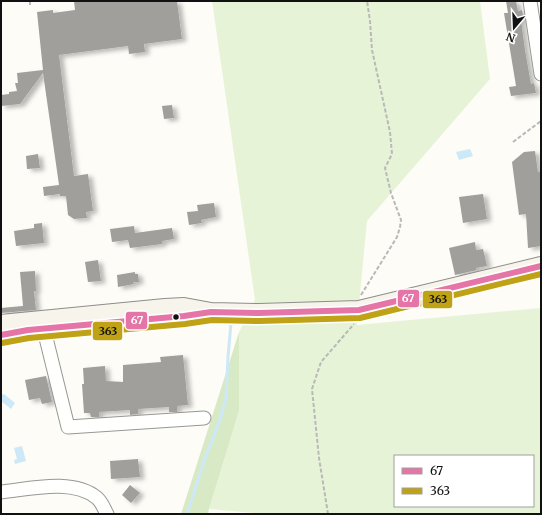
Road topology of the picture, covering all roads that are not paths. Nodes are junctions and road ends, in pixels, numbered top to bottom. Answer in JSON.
{"nodes":[{"id":1,"x":530,"y":1,"type":"edge"},
{"id":2,"x":539,"y":51,"type":"edge"},
{"id":3,"x":541,"y":74,"type":"edge"},
{"id":4,"x":541,"y":266,"type":"edge"},
{"id":5,"x":211,"y":312,"type":"junction"},
{"id":6,"x":1,"y":324,"type":"edge"},
{"id":7,"x":1,"y":335,"type":"edge"},
{"id":8,"x":46,"y":338,"type":"dead end"},
{"id":9,"x":204,"y":418,"type":"dead end"},
{"id":10,"x":1,"y":492,"type":"edge"},
{"id":11,"x":107,"y":514,"type":"edge"}],
"edges":[{"from":1,"to":2,"type":"street"},
{"from":2,"to":3,"type":"street"},
{"from":4,"to":5,"type":"main road"},
{"from":5,"to":6,"type":"main road"},
{"from":5,"to":7,"type":"main road"},
{"from":8,"to":9,"type":"street"},
{"from":10,"to":11,"type":"street"}]}
